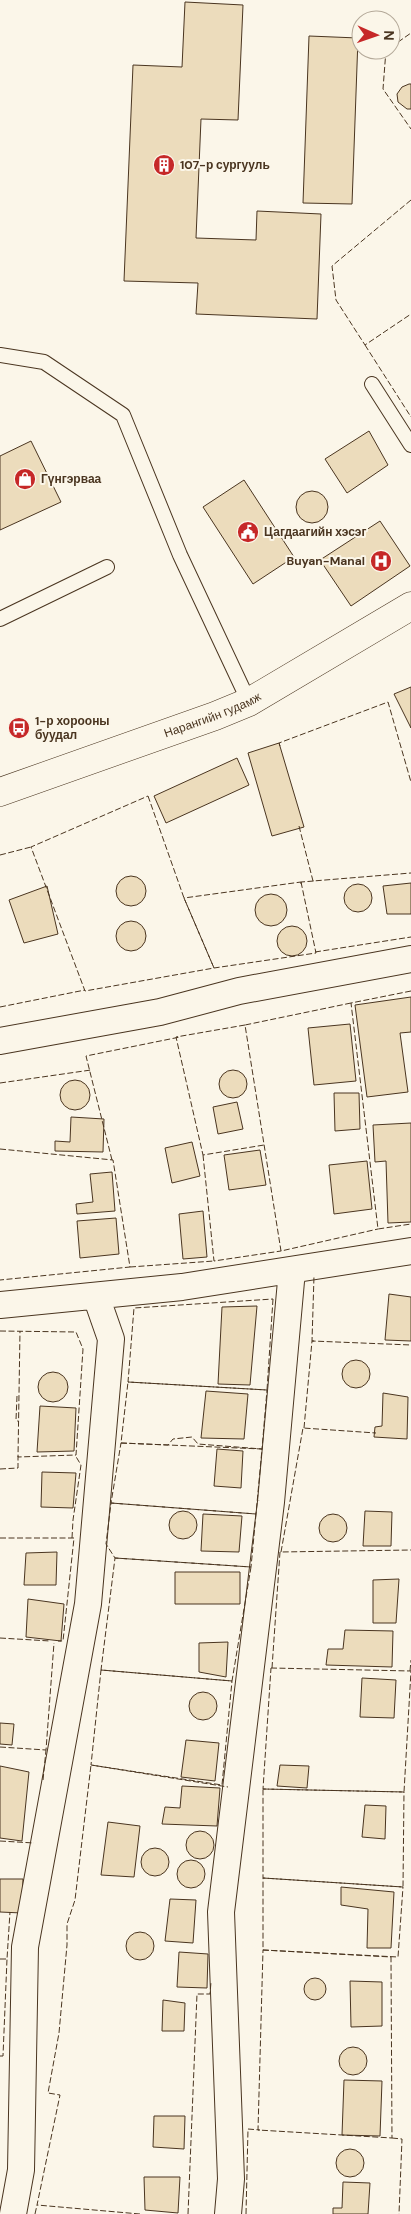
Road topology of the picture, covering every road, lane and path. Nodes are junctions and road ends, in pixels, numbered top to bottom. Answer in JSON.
{"nodes":[{"id":1,"x":0,"y":355,"type":"edge"},
{"id":2,"x":372,"y":384,"type":"dead end"},
{"id":3,"x":411,"y":445,"type":"edge"},
{"id":4,"x":107,"y":567,"type":"dead end"},
{"id":5,"x":411,"y":606,"type":"edge"},
{"id":6,"x":0,"y":619,"type":"edge"},
{"id":7,"x":249,"y":702,"type":"junction"},
{"id":8,"x":0,"y":792,"type":"edge"},
{"id":9,"x":411,"y":959,"type":"edge"},
{"id":10,"x":0,"y":1041,"type":"edge"},
{"id":11,"x":411,"y":1251,"type":"edge"},
{"id":12,"x":292,"y":1270,"type":"junction"},
{"id":13,"x":96,"y":1296,"type":"junction"},
{"id":14,"x":0,"y":1305,"type":"edge"},
{"id":15,"x":13,"y":2214,"type":"edge"},
{"id":16,"x":228,"y":2214,"type":"edge"}],
"edges":[{"from":1,"to":7,"type":"lane"},
{"from":2,"to":3,"type":"lane"},
{"from":4,"to":6,"type":"lane"},
{"from":5,"to":7,"type":"main road","name":"Нарангийн гудамж"},
{"from":7,"to":8,"type":"main road","name":"Нарангийн гудамж"},
{"from":9,"to":10,"type":"street"},
{"from":11,"to":12,"type":"street"},
{"from":12,"to":13,"type":"street"},
{"from":12,"to":16,"type":"street"},
{"from":13,"to":14,"type":"street"},
{"from":13,"to":15,"type":"street"}]}
